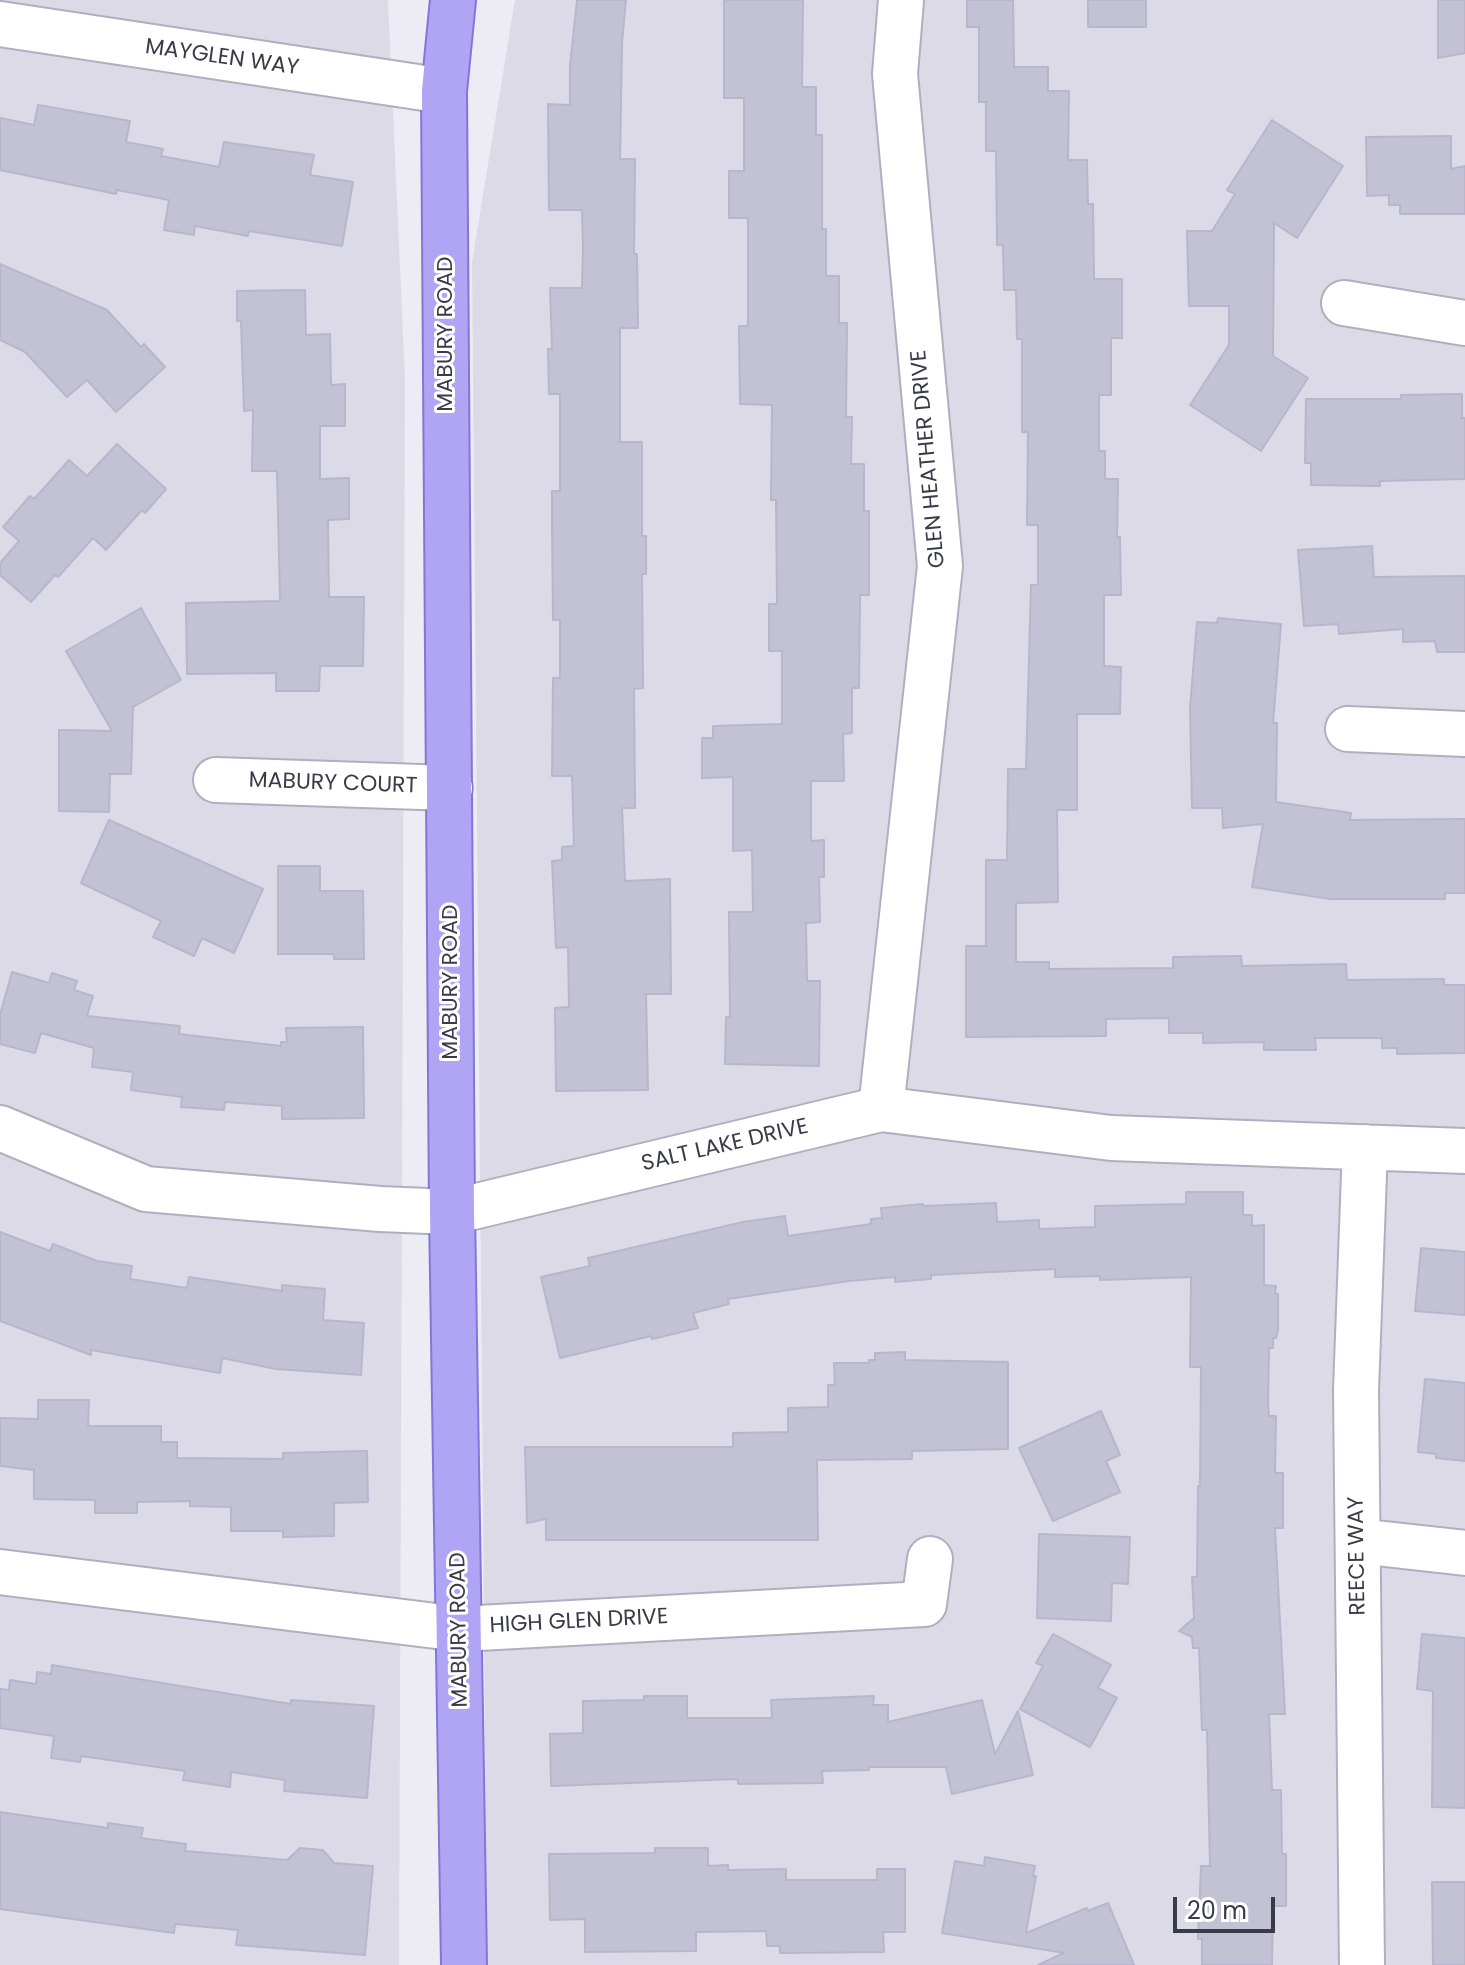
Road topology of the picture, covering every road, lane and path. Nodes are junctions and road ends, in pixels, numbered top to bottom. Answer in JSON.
{"nodes":[{"id":1,"x":453,"y":0,"type":"edge"},
{"id":2,"x":901,"y":0,"type":"edge"},
{"id":3,"x":0,"y":24,"type":"edge"},
{"id":4,"x":444,"y":91,"type":"junction"},
{"id":5,"x":1344,"y":303,"type":"dead end"},
{"id":6,"x":1465,"y":323,"type":"edge"},
{"id":7,"x":1348,"y":729,"type":"dead end"},
{"id":8,"x":1465,"y":734,"type":"edge"},
{"id":9,"x":216,"y":780,"type":"dead end"},
{"id":10,"x":450,"y":788,"type":"junction"},
{"id":11,"x":881,"y":1109,"type":"junction"},
{"id":12,"x":0,"y":1128,"type":"edge"},
{"id":13,"x":1365,"y":1147,"type":"junction"},
{"id":14,"x":1465,"y":1151,"type":"edge"},
{"id":15,"x":452,"y":1212,"type":"junction"},
{"id":16,"x":1358,"y":1541,"type":"junction"},
{"id":17,"x":1465,"y":1553,"type":"edge"},
{"id":18,"x":930,"y":1559,"type":"dead end"},
{"id":19,"x":0,"y":1572,"type":"edge"},
{"id":20,"x":460,"y":1629,"type":"junction"},
{"id":21,"x":464,"y":1965,"type":"edge"},
{"id":22,"x":1362,"y":1965,"type":"edge"}],
"edges":[{"from":1,"to":4,"type":"main road","name":"MABURY ROAD"},
{"from":2,"to":11,"type":"street","name":"GLEN HEATHER DRIVE"},
{"from":3,"to":4,"type":"street","name":"MAYGLEN WAY"},
{"from":4,"to":10,"type":"main road","name":"MABURY ROAD"},
{"from":5,"to":6,"type":"street"},
{"from":7,"to":8,"type":"street"},
{"from":9,"to":10,"type":"street","name":"MABURY COURT"},
{"from":10,"to":15,"type":"main road","name":"MABURY ROAD"},
{"from":11,"to":13,"type":"street","name":"SALT LAKE DRIVE"},
{"from":11,"to":15,"type":"street","name":"SALT LAKE DRIVE"},
{"from":12,"to":15,"type":"street","name":"SALT LAKE DRIVE"},
{"from":13,"to":14,"type":"street","name":"SALT LAKE DRIVE"},
{"from":13,"to":16,"type":"street","name":"REECE WAY"},
{"from":15,"to":20,"type":"main road","name":"MABURY ROAD"},
{"from":16,"to":17,"type":"street"},
{"from":16,"to":22,"type":"street","name":"REECE WAY"},
{"from":18,"to":20,"type":"street","name":"HIGH GLEN DRIVE"},
{"from":19,"to":20,"type":"street","name":"HIGH GLEN DRIVE"},
{"from":20,"to":21,"type":"main road","name":"MABURY ROAD"}]}
